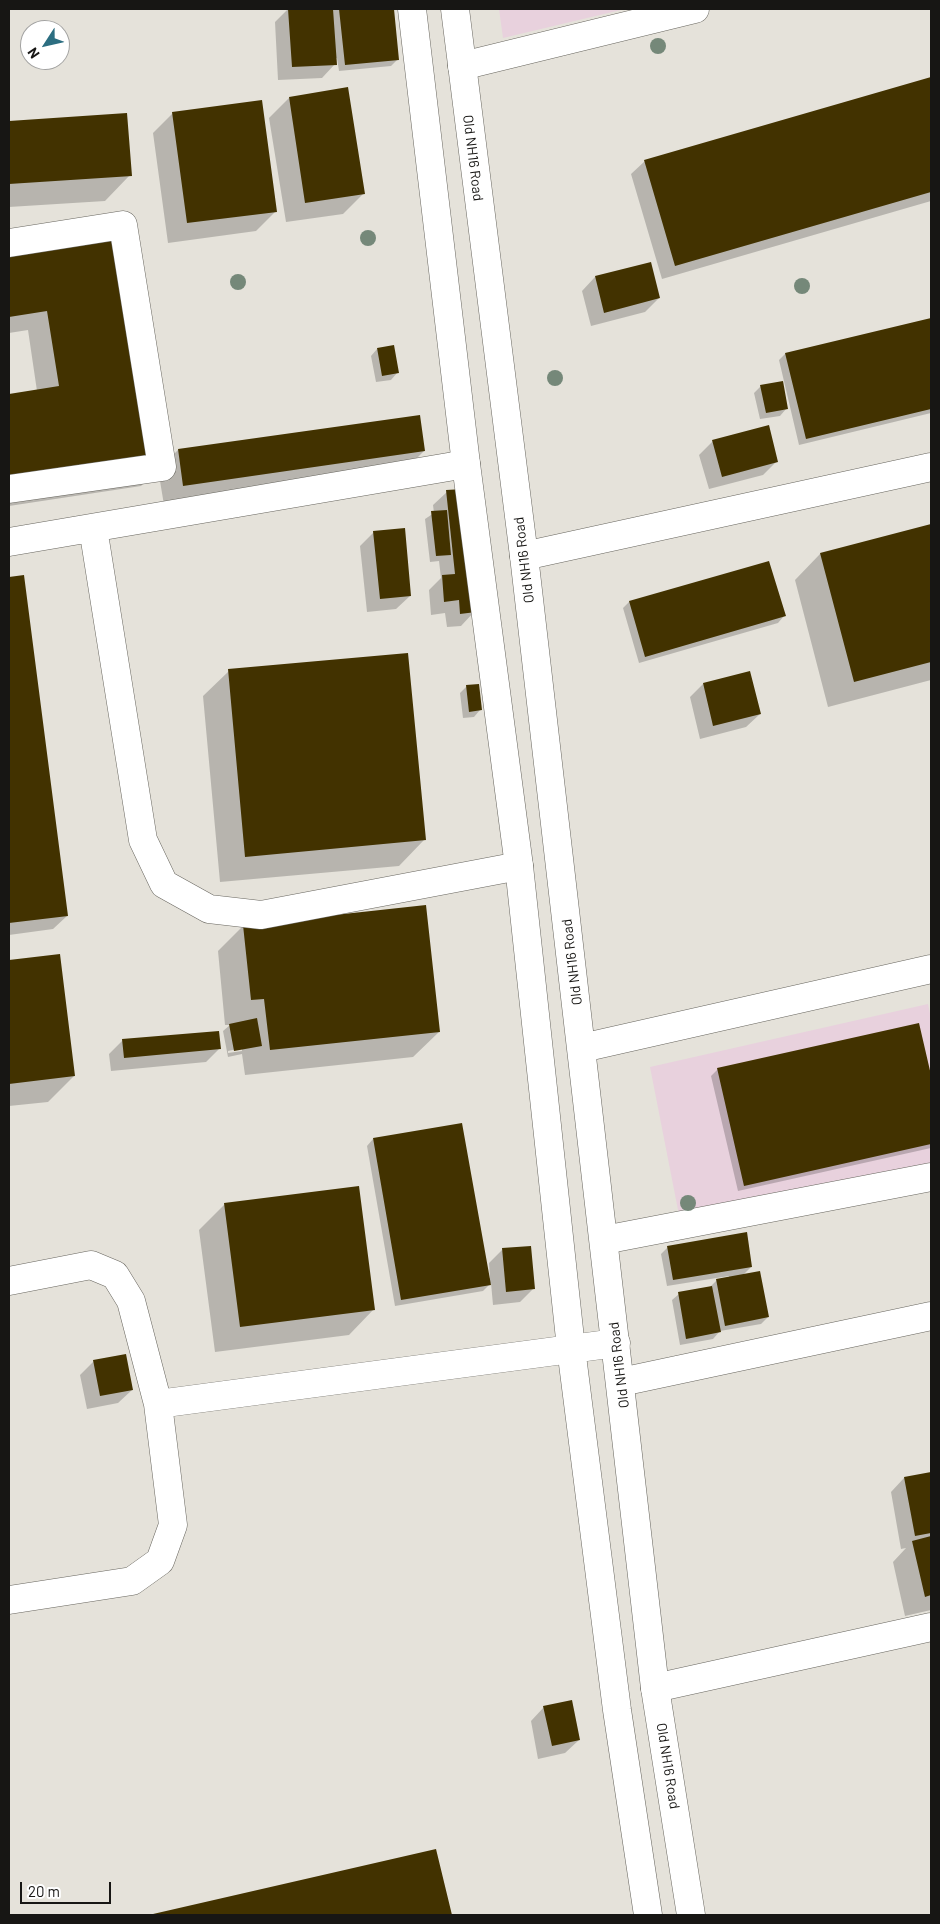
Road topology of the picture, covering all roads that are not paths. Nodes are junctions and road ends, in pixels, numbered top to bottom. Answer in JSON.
{"nodes":[{"id":1,"x":412,"y":9,"type":"edge"},
{"id":2,"x":455,"y":9,"type":"edge"},
{"id":3,"x":696,"y":9,"type":"edge"},
{"id":4,"x":462,"y":66,"type":"junction"},
{"id":5,"x":9,"y":243,"type":"edge"},
{"id":6,"x":466,"y":464,"type":"junction"},
{"id":7,"x":931,"y":467,"type":"edge"},
{"id":8,"x":9,"y":489,"type":"edge"},
{"id":9,"x":93,"y":528,"type":"junction"},
{"id":10,"x":9,"y":542,"type":"edge"},
{"id":11,"x":524,"y":556,"type":"junction"},
{"id":12,"x":519,"y":866,"type":"junction"},
{"id":13,"x":931,"y":969,"type":"edge"},
{"id":14,"x":582,"y":1048,"type":"junction"},
{"id":15,"x":931,"y":1177,"type":"edge"},
{"id":16,"x":604,"y":1240,"type":"junction"},
{"id":17,"x":9,"y":1281,"type":"edge"},
{"id":18,"x":931,"y":1316,"type":"edge"},
{"id":19,"x":616,"y":1343,"type":"junction"},
{"id":20,"x":571,"y":1348,"type":"junction"},
{"id":21,"x":621,"y":1382,"type":"junction"},
{"id":22,"x":158,"y":1404,"type":"junction"},
{"id":23,"x":9,"y":1600,"type":"edge"},
{"id":24,"x":931,"y":1628,"type":"edge"},
{"id":25,"x":655,"y":1688,"type":"junction"},
{"id":26,"x":648,"y":1915,"type":"edge"},
{"id":27,"x":691,"y":1915,"type":"edge"}],
"edges":[{"from":1,"to":6,"type":"main road"},
{"from":2,"to":4,"type":"main road","name":"Old NH16 Road"},
{"from":3,"to":4,"type":"main road"},
{"from":4,"to":11,"type":"main road","name":"Old NH16 Road"},
{"from":5,"to":8,"type":"main road"},
{"from":6,"to":9,"type":"main road"},
{"from":6,"to":12,"type":"main road"},
{"from":7,"to":11,"type":"main road"},
{"from":9,"to":10,"type":"main road"},
{"from":9,"to":12,"type":"main road"},
{"from":11,"to":14,"type":"main road","name":"Old NH16 Road"},
{"from":12,"to":20,"type":"main road"},
{"from":13,"to":14,"type":"main road"},
{"from":14,"to":16,"type":"main road","name":"Old NH16 Road"},
{"from":15,"to":16,"type":"main road"},
{"from":16,"to":19,"type":"main road","name":"Old NH16 Road"},
{"from":17,"to":22,"type":"main road"},
{"from":18,"to":21,"type":"main road"},
{"from":19,"to":20,"type":"main road"},
{"from":19,"to":21,"type":"main road","name":"Old NH16 Road"},
{"from":20,"to":22,"type":"main road"},
{"from":20,"to":26,"type":"main road"},
{"from":21,"to":25,"type":"main road","name":"Old NH16 Road"},
{"from":22,"to":23,"type":"main road"},
{"from":24,"to":25,"type":"main road"},
{"from":25,"to":27,"type":"main road","name":"Old NH16 Road"}]}
